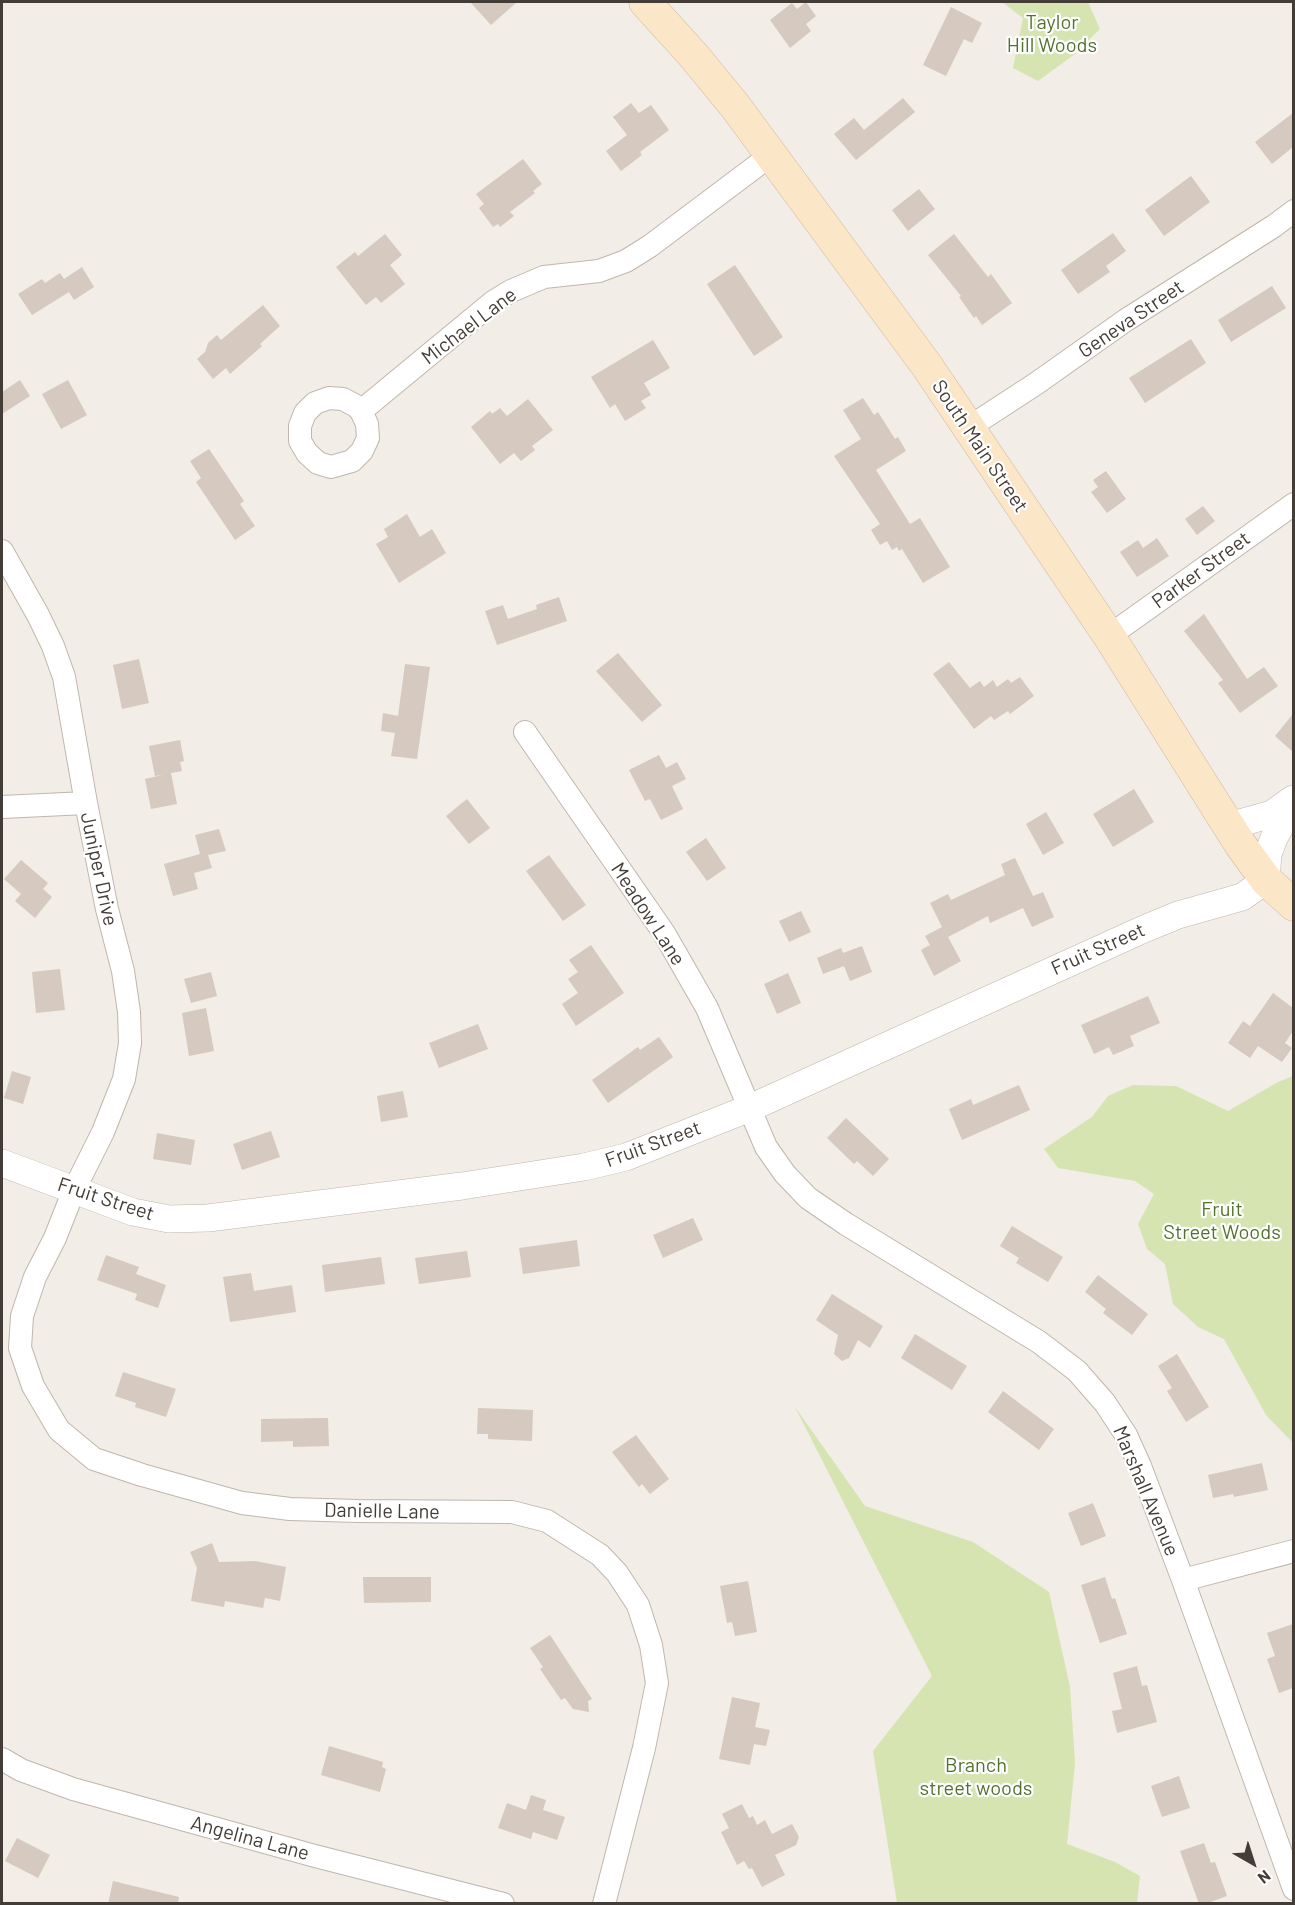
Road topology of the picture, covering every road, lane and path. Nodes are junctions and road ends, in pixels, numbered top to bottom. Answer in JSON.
{"nodes":[{"id":1,"x":645,"y":2,"type":"edge"},
{"id":2,"x":771,"y":155,"type":"junction"},
{"id":3,"x":1293,"y":211,"type":"edge"},
{"id":4,"x":361,"y":411,"type":"dead end"},
{"id":5,"x":968,"y":428,"type":"junction"},
{"id":6,"x":1293,"y":504,"type":"edge"},
{"id":7,"x":2,"y":551,"type":"edge"},
{"id":8,"x":1109,"y":636,"type":"junction"},
{"id":9,"x":525,"y":732,"type":"dead end"},
{"id":10,"x":1293,"y":800,"type":"edge"},
{"id":11,"x":86,"y":803,"type":"junction"},
{"id":12,"x":2,"y":807,"type":"edge"},
{"id":13,"x":1229,"y":826,"type":"junction"},
{"id":14,"x":1266,"y":880,"type":"junction"},
{"id":15,"x":1293,"y":904,"type":"edge"},
{"id":16,"x":750,"y":1108,"type":"junction"},
{"id":17,"x":2,"y":1162,"type":"edge"},
{"id":18,"x":74,"y":1190,"type":"junction"},
{"id":19,"x":1293,"y":1551,"type":"edge"},
{"id":20,"x":1183,"y":1580,"type":"junction"},
{"id":21,"x":2,"y":1759,"type":"edge"},
{"id":22,"x":1293,"y":1889,"type":"edge"},
{"id":23,"x":503,"y":1904,"type":"edge"},
{"id":24,"x":604,"y":1904,"type":"edge"}],
"edges":[{"from":1,"to":2,"type":"main road","name":"South Main Street"},
{"from":2,"to":4,"type":"street","name":"Michael Lane"},
{"from":2,"to":5,"type":"main road","name":"South Main Street"},
{"from":3,"to":5,"type":"street","name":"Geneva Street"},
{"from":5,"to":8,"type":"main road","name":"South Main Street"},
{"from":6,"to":8,"type":"street","name":"Parker Street"},
{"from":7,"to":11,"type":"street","name":"Juniper Drive"},
{"from":8,"to":13,"type":"main road","name":"South Main Street"},
{"from":9,"to":16,"type":"street","name":"Meadow Lane"},
{"from":10,"to":13,"type":"street"},
{"from":10,"to":14,"type":"street"},
{"from":11,"to":12,"type":"street"},
{"from":11,"to":18,"type":"street","name":"Juniper Drive"},
{"from":13,"to":14,"type":"main road","name":"South Main Street"},
{"from":14,"to":15,"type":"main road","name":"South Main Street"},
{"from":14,"to":16,"type":"street","name":"Fruit Street"},
{"from":16,"to":18,"type":"street","name":"Fruit Street"},
{"from":16,"to":20,"type":"street","name":"Marshall Avenue"},
{"from":17,"to":18,"type":"street","name":"Fruit Street"},
{"from":18,"to":24,"type":"street","name":"Danielle Lane"},
{"from":19,"to":20,"type":"street"},
{"from":20,"to":22,"type":"street","name":"Marshall Avenue"},
{"from":21,"to":23,"type":"street","name":"Angelina Lane"}]}
